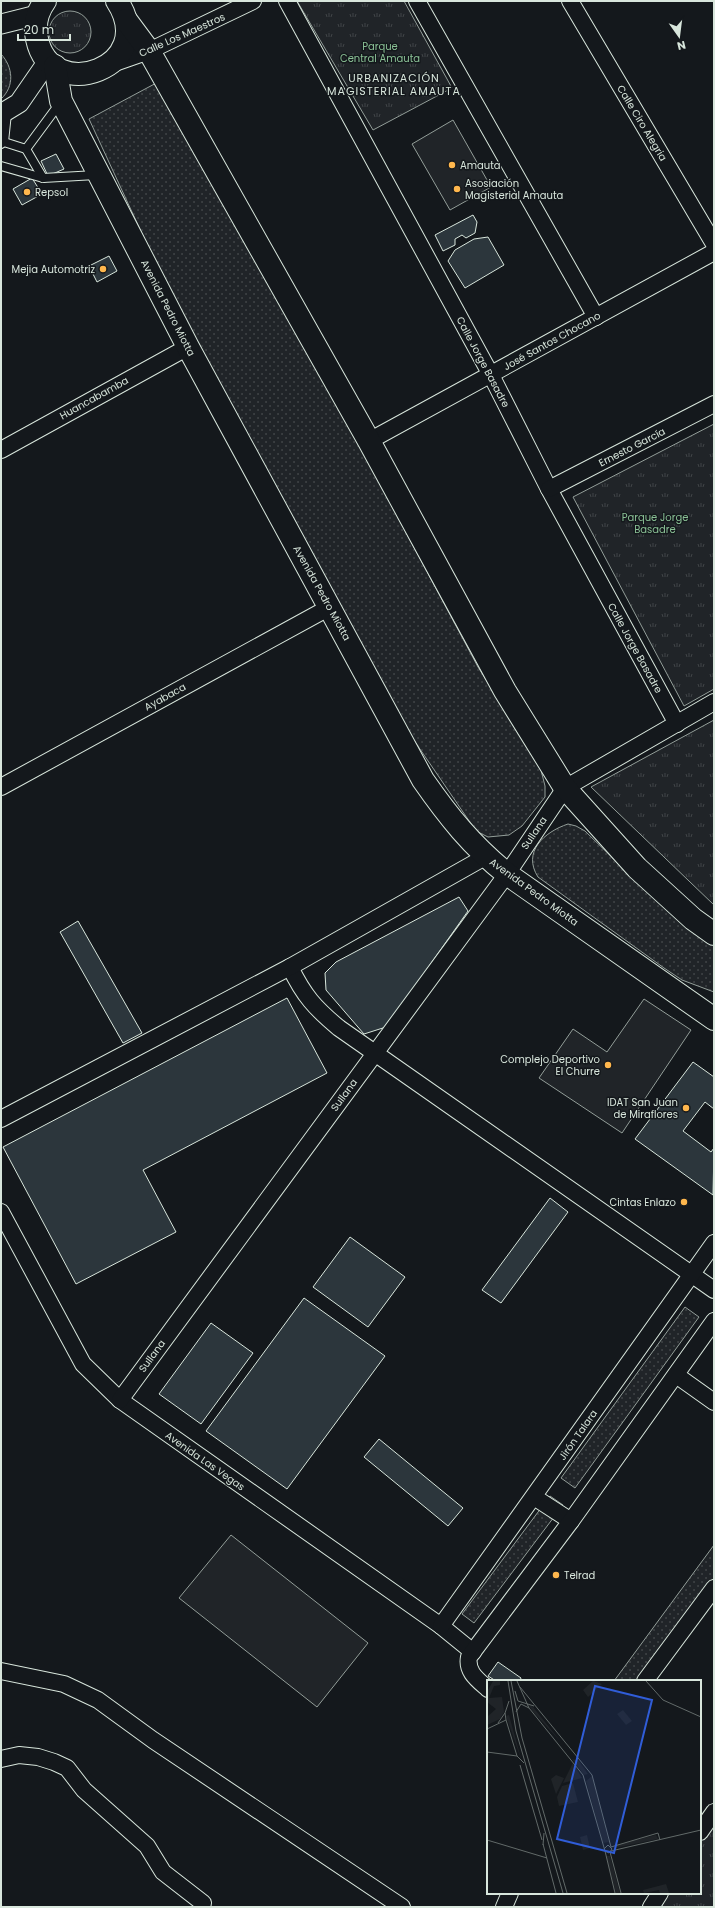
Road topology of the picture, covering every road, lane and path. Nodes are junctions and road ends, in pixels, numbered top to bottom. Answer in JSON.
{"nodes":[{"id":1,"x":253,"y":1,"type":"edge"},
{"id":2,"x":287,"y":1,"type":"edge"},
{"id":3,"x":417,"y":1,"type":"edge"},
{"id":4,"x":570,"y":1,"type":"edge"},
{"id":5,"x":41,"y":8,"type":"edge"},
{"id":6,"x":122,"y":10,"type":"edge"},
{"id":7,"x":1,"y":24,"type":"edge"},
{"id":8,"x":149,"y":51,"type":"junction"},
{"id":9,"x":51,"y":63,"type":"junction"},
{"id":10,"x":109,"y":65,"type":"junction"},
{"id":11,"x":61,"y":101,"type":"junction"},
{"id":12,"x":4,"y":113,"type":"edge"},
{"id":13,"x":3,"y":143,"type":"edge"},
{"id":14,"x":26,"y":149,"type":"junction"},
{"id":15,"x":1,"y":166,"type":"edge"},
{"id":16,"x":99,"y":174,"type":"junction"},
{"id":17,"x":43,"y":178,"type":"junction"},
{"id":18,"x":714,"y":244,"type":"edge"},
{"id":19,"x":714,"y":252,"type":"edge"},
{"id":20,"x":596,"y":317,"type":"junction"},
{"id":21,"x":188,"y":346,"type":"junction"},
{"id":22,"x":491,"y":375,"type":"junction"},
{"id":23,"x":714,"y":404,"type":"edge"},
{"id":24,"x":368,"y":441,"type":"junction"},
{"id":25,"x":1,"y":450,"type":"edge"},
{"id":26,"x":550,"y":490,"type":"junction"},
{"id":27,"x":330,"y":608,"type":"junction"},
{"id":28,"x":714,"y":702,"type":"edge"},
{"id":29,"x":677,"y":724,"type":"junction"},
{"id":30,"x":1,"y":787,"type":"edge"},
{"id":31,"x":566,"y":788,"type":"junction"},
{"id":32,"x":485,"y":857,"type":"junction"},
{"id":33,"x":506,"y":874,"type":"junction"},
{"id":34,"x":714,"y":934,"type":"edge"},
{"id":35,"x":290,"y":967,"type":"junction"},
{"id":36,"x":683,"y":997,"type":"junction"},
{"id":37,"x":714,"y":1003,"type":"edge"},
{"id":38,"x":714,"y":1019,"type":"edge"},
{"id":39,"x":375,"y":1054,"type":"junction"},
{"id":40,"x":1,"y":1120,"type":"edge"},
{"id":41,"x":1,"y":1212,"type":"edge"},
{"id":42,"x":714,"y":1243,"type":"edge"},
{"id":43,"x":691,"y":1275,"type":"junction"},
{"id":44,"x":714,"y":1290,"type":"edge"},
{"id":45,"x":714,"y":1321,"type":"edge"},
{"id":46,"x":676,"y":1375,"type":"junction"},
{"id":47,"x":120,"y":1400,"type":"junction"},
{"id":48,"x":714,"y":1402,"type":"edge"},
{"id":49,"x":534,"y":1497,"type":"junction"},
{"id":50,"x":571,"y":1521,"type":"junction"},
{"id":51,"x":714,"y":1588,"type":"edge"},
{"id":52,"x":441,"y":1626,"type":"junction"},
{"id":53,"x":473,"y":1652,"type":"junction"},
{"id":54,"x":1,"y":1671,"type":"edge"},
{"id":55,"x":646,"y":1680,"type":"edge"},
{"id":56,"x":487,"y":1688,"type":"edge"},
{"id":57,"x":1,"y":1759,"type":"edge"},
{"id":58,"x":714,"y":1812,"type":"edge"},
{"id":59,"x":701,"y":1831,"type":"edge"},
{"id":60,"x":510,"y":1894,"type":"edge"},
{"id":61,"x":659,"y":1894,"type":"edge"},
{"id":62,"x":203,"y":1903,"type":"dead end"},
{"id":63,"x":402,"y":1907,"type":"edge"},
{"id":64,"x":504,"y":1907,"type":"edge"},
{"id":65,"x":651,"y":1907,"type":"edge"}],
"edges":[{"from":1,"to":8,"type":"street","name":"Calle Los Maestros"},
{"from":2,"to":22,"type":"street","name":"Calle Jorge Basadre"},
{"from":3,"to":20,"type":"street"},
{"from":4,"to":18,"type":"street","name":"Calle Ciro Alegria"},
{"from":5,"to":7,"type":"street"},
{"from":5,"to":9,"type":"main road"},
{"from":6,"to":8,"type":"main road"},
{"from":6,"to":10,"type":"main road"},
{"from":8,"to":10,"type":"street","name":"Calle Los Maestros"},
{"from":8,"to":24,"type":"main road"},
{"from":9,"to":10,"type":"main road"},
{"from":9,"to":11,"type":"main road","name":"Avenida Pedro Miotta"},
{"from":9,"to":12,"type":"street"},
{"from":11,"to":14,"type":"lane"},
{"from":11,"to":16,"type":"main road","name":"Avenida Pedro Miotta"},
{"from":12,"to":13,"type":"lane"},
{"from":13,"to":14,"type":"lane"},
{"from":14,"to":17,"type":"lane"},
{"from":15,"to":17,"type":"lane"},
{"from":16,"to":17,"type":"lane"},
{"from":16,"to":21,"type":"main road","name":"Avenida Pedro Miotta"},
{"from":19,"to":20,"type":"street","name":"José Santos Chocano"},
{"from":20,"to":22,"type":"street","name":"José Santos Chocano"},
{"from":21,"to":25,"type":"street","name":"Huancabamba"},
{"from":21,"to":27,"type":"main road","name":"Avenida Pedro Miotta"},
{"from":22,"to":24,"type":"street","name":"José Santos Chocano"},
{"from":22,"to":26,"type":"street","name":"Calle Jorge Basadre"},
{"from":23,"to":26,"type":"street","name":"Ernesto García"},
{"from":24,"to":31,"type":"main road"},
{"from":26,"to":29,"type":"street","name":"Calle Jorge Basadre"},
{"from":27,"to":30,"type":"street","name":"Ayabaca"},
{"from":27,"to":32,"type":"main road","name":"Avenida Pedro Miotta"},
{"from":28,"to":29,"type":"street"},
{"from":29,"to":31,"type":"street"},
{"from":31,"to":33,"type":"street","name":"Sullana"},
{"from":31,"to":34,"type":"main road"},
{"from":32,"to":33,"type":"main road","name":"Avenida Pedro Miotta"},
{"from":32,"to":35,"type":"street"},
{"from":33,"to":36,"type":"main road","name":"Avenida Pedro Miotta"},
{"from":33,"to":39,"type":"street","name":"Sullana"},
{"from":35,"to":39,"type":"street"},
{"from":35,"to":40,"type":"street"},
{"from":36,"to":37,"type":"main road"},
{"from":36,"to":38,"type":"main road","name":"Avenida Pedro Miotta"},
{"from":39,"to":43,"type":"street"},
{"from":39,"to":47,"type":"street","name":"Sullana"},
{"from":41,"to":47,"type":"street","name":"Avenida Las Vegas"},
{"from":42,"to":43,"type":"street","name":"Jirón Talara"},
{"from":43,"to":44,"type":"street"},
{"from":43,"to":49,"type":"street","name":"Jirón Talara"},
{"from":45,"to":46,"type":"street"},
{"from":46,"to":48,"type":"street"},
{"from":46,"to":50,"type":"street"},
{"from":47,"to":52,"type":"street","name":"Avenida Las Vegas"},
{"from":49,"to":50,"type":"street"},
{"from":49,"to":52,"type":"street","name":"Jirón Talara"},
{"from":50,"to":53,"type":"street"},
{"from":51,"to":55,"type":"street"},
{"from":52,"to":53,"type":"street","name":"Avenida Las Vegas"},
{"from":53,"to":56,"type":"street"},
{"from":54,"to":63,"type":"street"},
{"from":57,"to":62,"type":"street"},
{"from":58,"to":59,"type":"street"},
{"from":60,"to":64,"type":"street"},
{"from":61,"to":65,"type":"street"}]}
